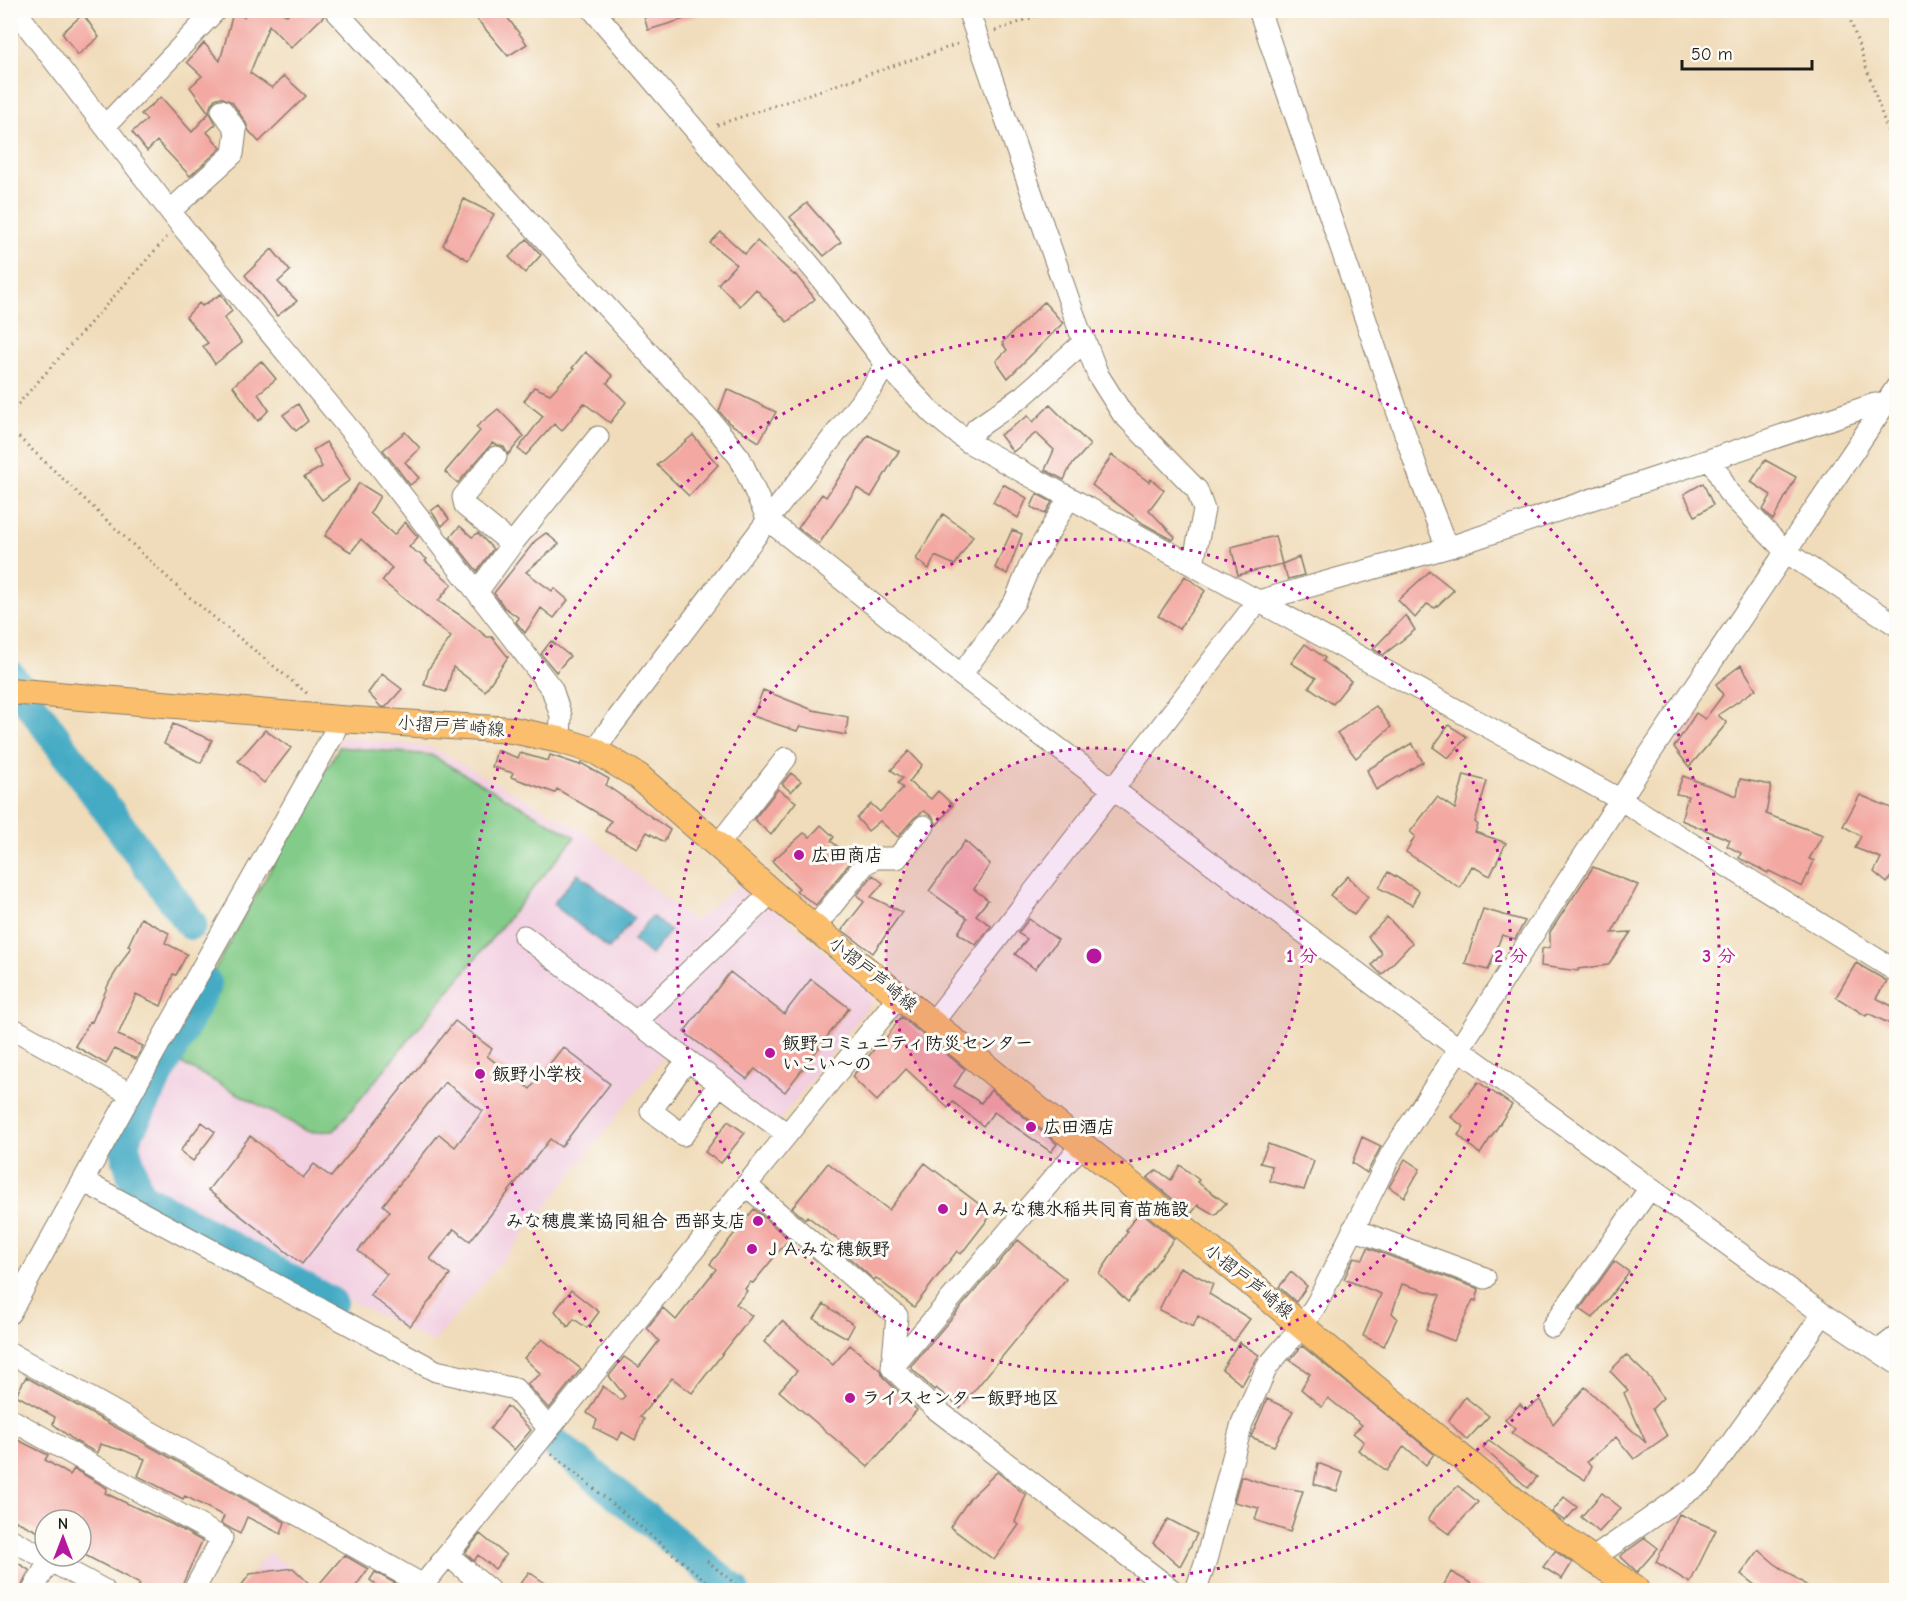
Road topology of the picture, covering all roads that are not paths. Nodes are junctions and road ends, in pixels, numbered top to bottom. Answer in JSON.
{"nodes":[{"id":1,"x":15,"y":10,"type":"edge"},
{"id":2,"x":216,"y":10,"type":"edge"},
{"id":3,"x":335,"y":10,"type":"edge"},
{"id":4,"x":593,"y":10,"type":"edge"},
{"id":5,"x":968,"y":10,"type":"edge"},
{"id":6,"x":1259,"y":10,"type":"edge"},
{"id":7,"x":222,"y":110,"type":"dead end"},
{"id":8,"x":105,"y":126,"type":"junction"},
{"id":9,"x":175,"y":217,"type":"junction"},
{"id":10,"x":1085,"y":341,"type":"junction"},
{"id":11,"x":886,"y":364,"type":"junction"},
{"id":12,"x":1891,"y":397,"type":"edge"},
{"id":13,"x":598,"y":437,"type":"dead end"},
{"id":14,"x":968,"y":442,"type":"junction"},
{"id":15,"x":496,"y":457,"type":"dead end"},
{"id":16,"x":1712,"y":460,"type":"junction"},
{"id":17,"x":1069,"y":498,"type":"junction"},
{"id":18,"x":768,"y":520,"type":"junction"},
{"id":19,"x":512,"y":544,"type":"junction"},
{"id":20,"x":1450,"y":547,"type":"junction"},
{"id":21,"x":1786,"y":552,"type":"junction"},
{"id":22,"x":1193,"y":564,"type":"junction"},
{"id":23,"x":477,"y":592,"type":"junction"},
{"id":24,"x":1258,"y":601,"type":"junction"},
{"id":25,"x":1896,"y":625,"type":"edge"},
{"id":26,"x":962,"y":675,"type":"junction"},
{"id":27,"x":10,"y":691,"type":"edge"},
{"id":28,"x":339,"y":719,"type":"junction"},
{"id":29,"x":560,"y":740,"type":"junction"},
{"id":30,"x":595,"y":751,"type":"junction"},
{"id":31,"x":786,"y":758,"type":"dead end"},
{"id":32,"x":1112,"y":789,"type":"junction"},
{"id":33,"x":1621,"y":800,"type":"junction"},
{"id":34,"x":924,"y":826,"type":"dead end"},
{"id":35,"x":718,"y":845,"type":"junction"},
{"id":36,"x":772,"y":892,"type":"junction"},
{"id":37,"x":814,"y":927,"type":"junction"},
{"id":38,"x":525,"y":936,"type":"dead end"},
{"id":39,"x":1896,"y":971,"type":"edge"},
{"id":40,"x":899,"y":996,"type":"junction"},
{"id":41,"x":636,"y":1022,"type":"junction"},
{"id":42,"x":933,"y":1022,"type":"junction"},
{"id":43,"x":10,"y":1027,"type":"edge"},
{"id":44,"x":1459,"y":1050,"type":"junction"},
{"id":45,"x":687,"y":1060,"type":"junction"},
{"id":46,"x":719,"y":1084,"type":"junction"},
{"id":47,"x":131,"y":1094,"type":"junction"},
{"id":48,"x":787,"y":1134,"type":"junction"},
{"id":49,"x":1081,"y":1146,"type":"junction"},
{"id":50,"x":83,"y":1181,"type":"junction"},
{"id":51,"x":746,"y":1185,"type":"junction"},
{"id":52,"x":1650,"y":1188,"type":"junction"},
{"id":53,"x":1353,"y":1229,"type":"junction"},
{"id":54,"x":1485,"y":1278,"type":"dead end"},
{"id":55,"x":10,"y":1313,"type":"edge"},
{"id":56,"x":1823,"y":1314,"type":"junction"},
{"id":57,"x":1303,"y":1325,"type":"junction"},
{"id":58,"x":1552,"y":1327,"type":"dead end"},
{"id":59,"x":1896,"y":1337,"type":"edge"},
{"id":60,"x":1879,"y":1350,"type":"junction"},
{"id":61,"x":10,"y":1353,"type":"edge"},
{"id":62,"x":1896,"y":1363,"type":"edge"},
{"id":63,"x":892,"y":1368,"type":"junction"},
{"id":64,"x":10,"y":1419,"type":"edge"},
{"id":65,"x":544,"y":1436,"type":"junction"},
{"id":66,"x":10,"y":1539,"type":"edge"},
{"id":67,"x":33,"y":1552,"type":"edge"},
{"id":68,"x":448,"y":1555,"type":"junction"},
{"id":69,"x":1592,"y":1559,"type":"junction"},
{"id":70,"x":45,"y":1568,"type":"edge"},
{"id":71,"x":62,"y":1568,"type":"edge"},
{"id":72,"x":421,"y":1588,"type":"edge"},
{"id":73,"x":33,"y":1590,"type":"edge"},
{"id":74,"x":104,"y":1590,"type":"edge"},
{"id":75,"x":194,"y":1590,"type":"edge"},
{"id":76,"x":489,"y":1590,"type":"edge"},
{"id":77,"x":1172,"y":1590,"type":"edge"},
{"id":78,"x":1196,"y":1590,"type":"edge"},
{"id":79,"x":1637,"y":1590,"type":"edge"}],
"edges":[{"from":1,"to":8,"type":"street"},
{"from":2,"to":8,"type":"street"},
{"from":3,"to":18,"type":"street"},
{"from":4,"to":11,"type":"street"},
{"from":5,"to":10,"type":"street"},
{"from":6,"to":20,"type":"street"},
{"from":7,"to":9,"type":"street"},
{"from":8,"to":9,"type":"street"},
{"from":9,"to":23,"type":"street"},
{"from":10,"to":14,"type":"street"},
{"from":10,"to":22,"type":"street"},
{"from":11,"to":14,"type":"street"},
{"from":11,"to":18,"type":"street"},
{"from":12,"to":16,"type":"street"},
{"from":12,"to":21,"type":"street"},
{"from":13,"to":19,"type":"street"},
{"from":14,"to":17,"type":"street"},
{"from":15,"to":19,"type":"street"},
{"from":16,"to":20,"type":"street"},
{"from":16,"to":21,"type":"street"},
{"from":17,"to":22,"type":"street"},
{"from":17,"to":26,"type":"street"},
{"from":18,"to":26,"type":"street"},
{"from":18,"to":30,"type":"street"},
{"from":19,"to":23,"type":"street"},
{"from":20,"to":24,"type":"street"},
{"from":21,"to":25,"type":"street"},
{"from":21,"to":33,"type":"street"},
{"from":22,"to":24,"type":"street"},
{"from":23,"to":29,"type":"street"},
{"from":24,"to":32,"type":"street"},
{"from":24,"to":33,"type":"street"},
{"from":26,"to":32,"type":"street"},
{"from":27,"to":28,"type":"main road","name":"小摺戸芦崎線"},
{"from":28,"to":29,"type":"main road","name":"小摺戸芦崎線"},
{"from":28,"to":47,"type":"street"},
{"from":29,"to":30,"type":"main road","name":"小摺戸芦崎線"},
{"from":30,"to":35,"type":"main road","name":"小摺戸芦崎線"},
{"from":31,"to":35,"type":"street"},
{"from":32,"to":42,"type":"street"},
{"from":32,"to":44,"type":"street"},
{"from":33,"to":39,"type":"street"},
{"from":33,"to":44,"type":"street"},
{"from":34,"to":37,"type":"street"},
{"from":35,"to":36,"type":"main road","name":"小摺戸芦崎線"},
{"from":36,"to":37,"type":"main road","name":"小摺戸芦崎線"},
{"from":36,"to":41,"type":"street"},
{"from":37,"to":40,"type":"main road","name":"小摺戸芦崎線"},
{"from":38,"to":41,"type":"street"},
{"from":40,"to":42,"type":"main road","name":"小摺戸芦崎線"},
{"from":40,"to":48,"type":"street"},
{"from":41,"to":45,"type":"street"},
{"from":42,"to":49,"type":"main road","name":"小摺戸芦崎線"},
{"from":43,"to":47,"type":"street"},
{"from":44,"to":52,"type":"street"},
{"from":44,"to":53,"type":"street"},
{"from":45,"to":46,"type":"street"},
{"from":45,"to":46,"type":"street"},
{"from":46,"to":48,"type":"street"},
{"from":47,"to":50,"type":"street"},
{"from":48,"to":51,"type":"street"},
{"from":49,"to":57,"type":"main road","name":"小摺戸芦崎線"},
{"from":49,"to":63,"type":"street"},
{"from":50,"to":55,"type":"street"},
{"from":50,"to":65,"type":"street"},
{"from":51,"to":63,"type":"street"},
{"from":51,"to":65,"type":"street"},
{"from":52,"to":56,"type":"street"},
{"from":52,"to":58,"type":"street"},
{"from":53,"to":54,"type":"street"},
{"from":53,"to":57,"type":"street"},
{"from":56,"to":60,"type":"street"},
{"from":56,"to":69,"type":"street"},
{"from":57,"to":69,"type":"main road","name":"小摺戸芦崎線"},
{"from":57,"to":78,"type":"street"},
{"from":59,"to":60,"type":"street"},
{"from":60,"to":62,"type":"street"},
{"from":61,"to":72,"type":"street"},
{"from":63,"to":77,"type":"street"},
{"from":64,"to":75,"type":"street"},
{"from":65,"to":68,"type":"street"},
{"from":66,"to":67,"type":"street"},
{"from":68,"to":72,"type":"street"},
{"from":68,"to":76,"type":"street"},
{"from":69,"to":79,"type":"main road","name":"小摺戸芦崎線"},
{"from":70,"to":73,"type":"street"},
{"from":71,"to":74,"type":"street"}]}
